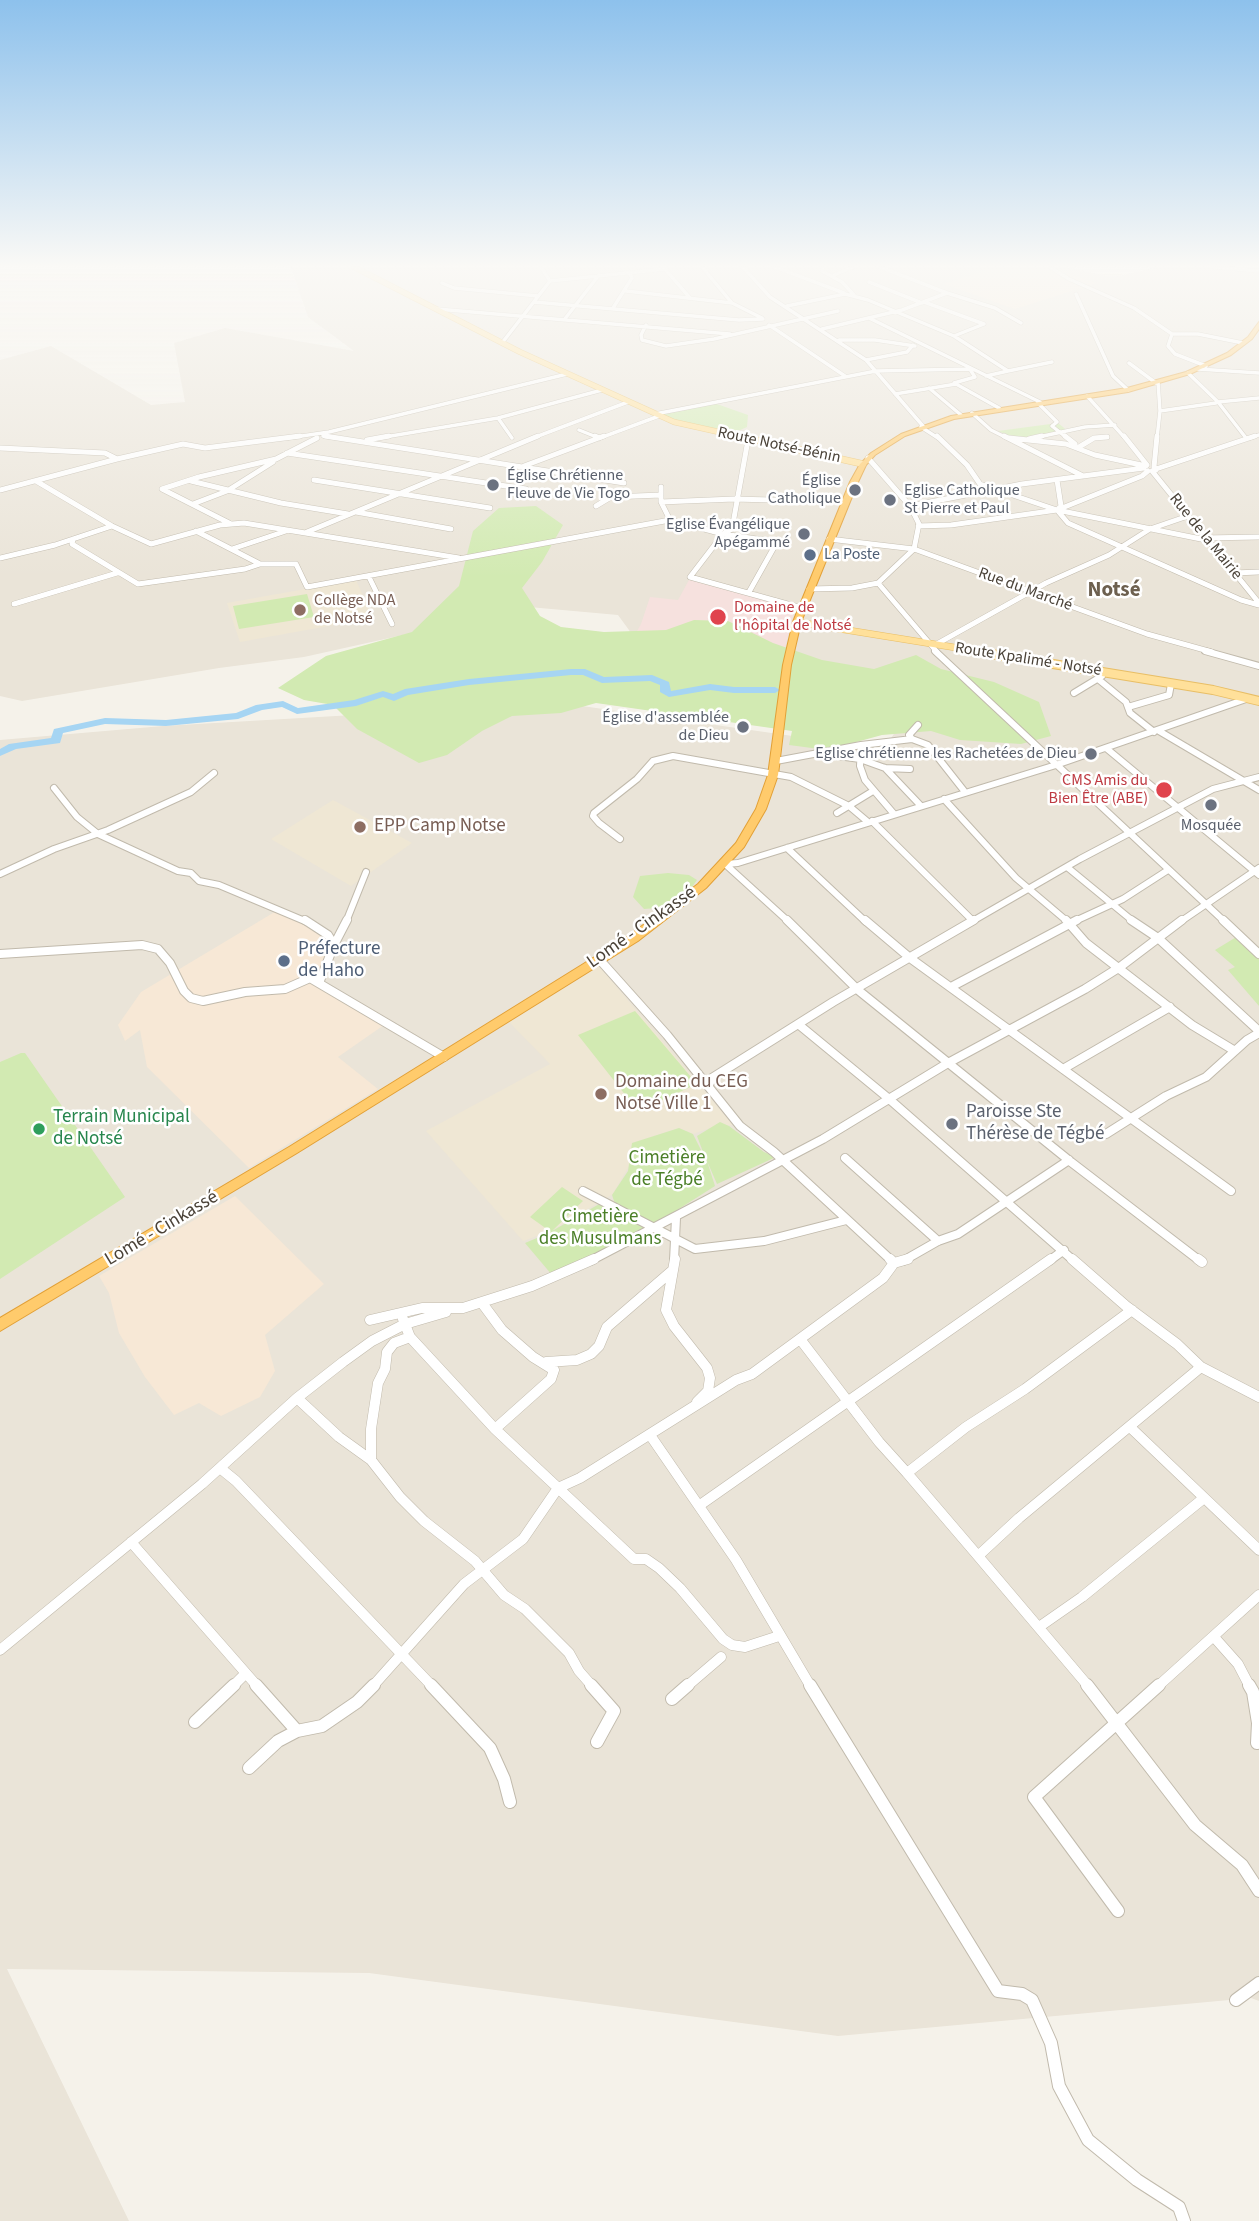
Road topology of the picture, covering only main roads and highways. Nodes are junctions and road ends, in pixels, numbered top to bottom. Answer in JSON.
{"nodes":[{"id":1,"x":560,"y":371,"type":"edge"},
{"id":2,"x":1195,"y":371,"type":"edge"},
{"id":3,"x":865,"y":461,"type":"junction"},
{"id":4,"x":797,"y":622,"type":"junction"},
{"id":5,"x":1259,"y":700,"type":"edge"},
{"id":6,"x":0,"y":1325,"type":"edge"}],
"edges":[{"from":1,"to":3,"type":"main road","name":"Route Notsé-Bénin"},
{"from":2,"to":3,"type":"highway"},
{"from":3,"to":4,"type":"highway","name":"Lomé - Cinkassé"},
{"from":4,"to":5,"type":"main road","name":"Route Kpalimé - Notsé"},
{"from":4,"to":6,"type":"highway","name":"Lomé - Cinkassé"}]}
